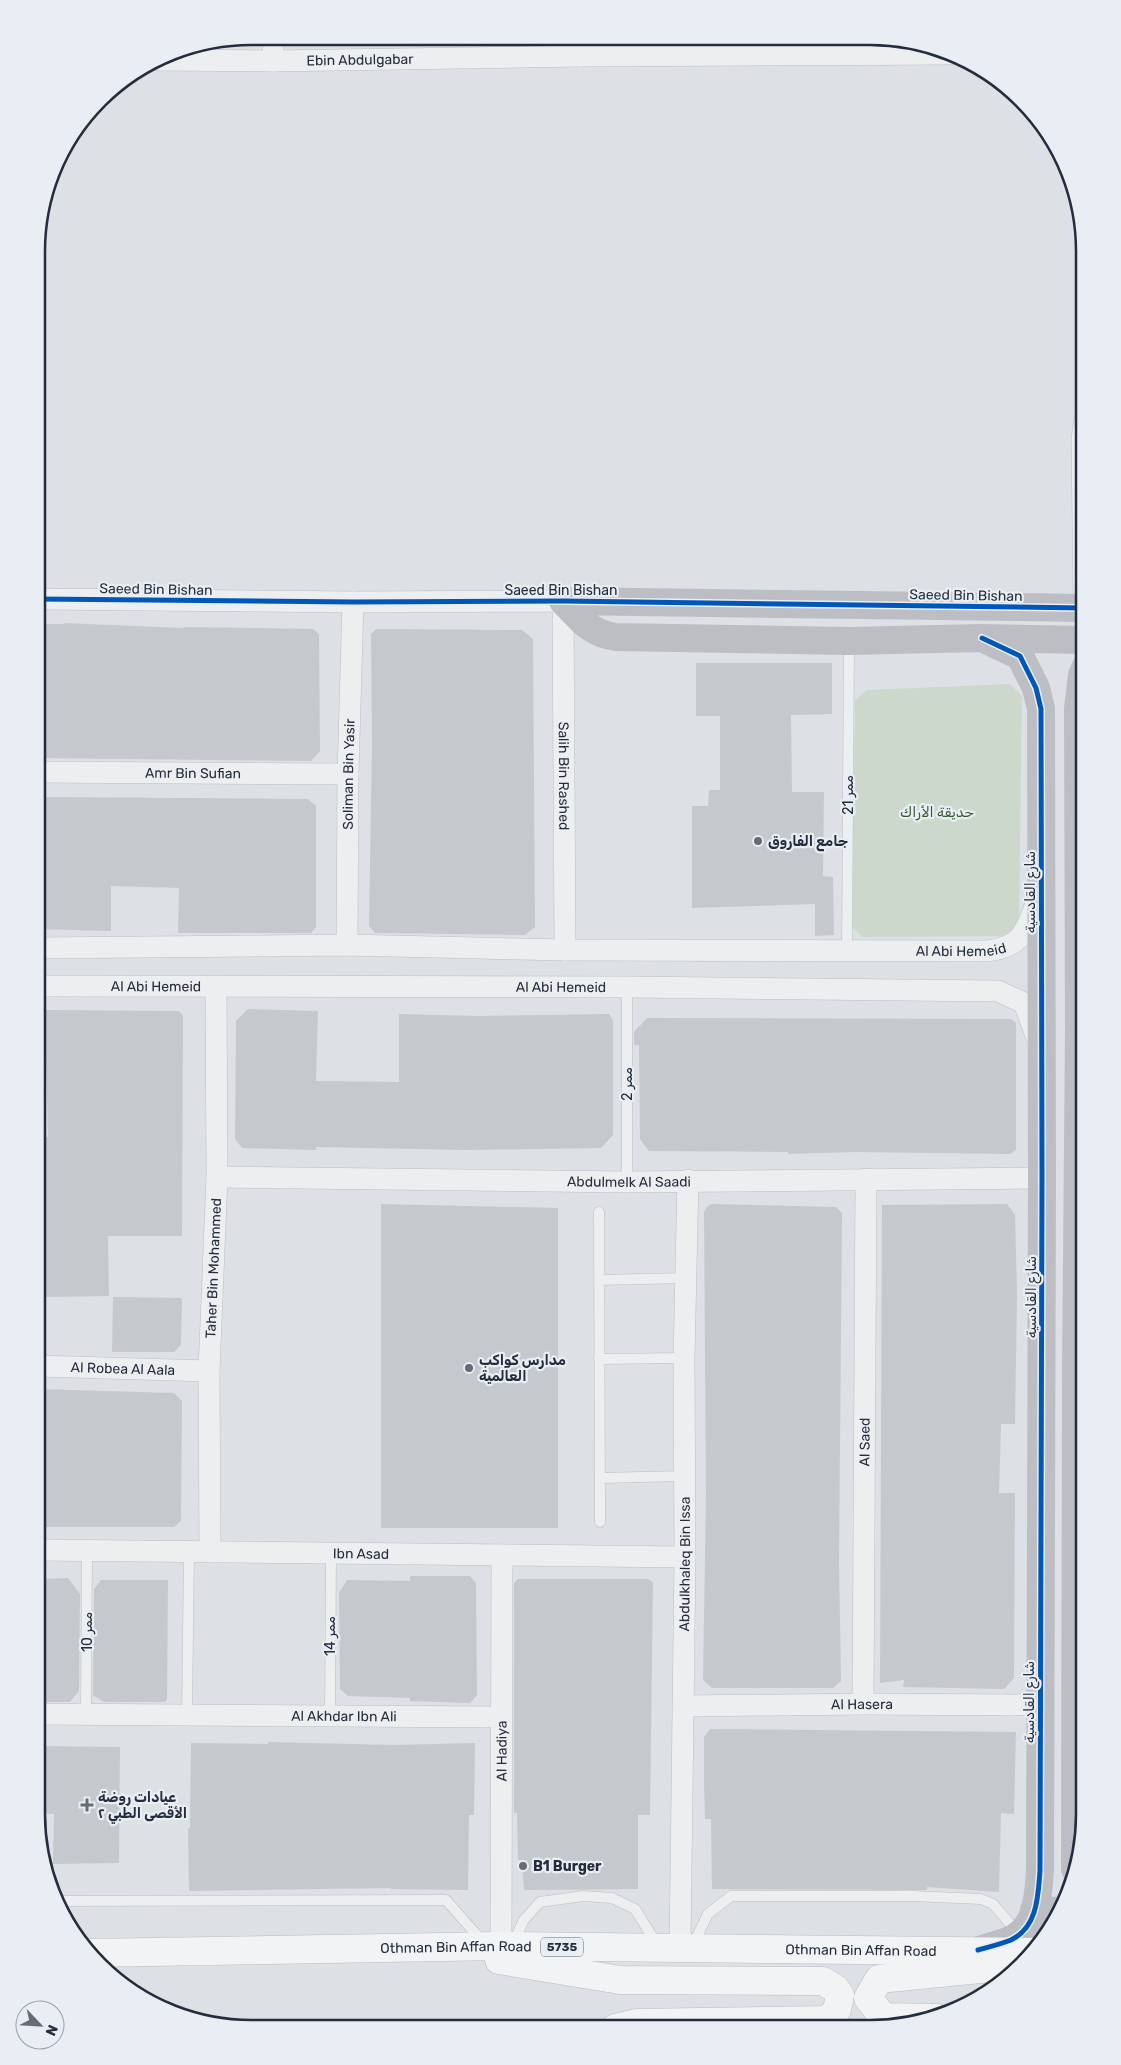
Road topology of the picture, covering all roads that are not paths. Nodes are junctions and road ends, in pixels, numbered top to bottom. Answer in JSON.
{"nodes":[{"id":1,"x":273,"y":45,"type":"edge"},
{"id":2,"x":580,"y":47,"type":"edge"},
{"id":3,"x":791,"y":48,"type":"edge"},
{"id":4,"x":926,"y":53,"type":"edge"},
{"id":5,"x":174,"y":60,"type":"edge"},
{"id":6,"x":273,"y":61,"type":"junction"},
{"id":7,"x":45,"y":600,"type":"edge"},
{"id":8,"x":563,"y":600,"type":"junction"},
{"id":9,"x":353,"y":602,"type":"junction"},
{"id":10,"x":1076,"y":608,"type":"edge"},
{"id":11,"x":982,"y":638,"type":"junction"},
{"id":12,"x":1076,"y":640,"type":"edge"},
{"id":13,"x":849,"y":641,"type":"junction"},
{"id":14,"x":45,"y":772,"type":"edge"},
{"id":15,"x":348,"y":774,"type":"junction"},
{"id":16,"x":1041,"y":892,"type":"junction"},
{"id":17,"x":347,"y":945,"type":"junction"},
{"id":18,"x":45,"y":948,"type":"edge"},
{"id":19,"x":564,"y":950,"type":"junction"},
{"id":20,"x":847,"y":950,"type":"junction"},
{"id":21,"x":45,"y":986,"type":"edge"},
{"id":22,"x":216,"y":986,"type":"junction"},
{"id":23,"x":628,"y":987,"type":"junction"},
{"id":24,"x":1042,"y":1056,"type":"junction"},
{"id":25,"x":217,"y":1177,"type":"junction"},
{"id":26,"x":1042,"y":1178,"type":"junction"},
{"id":27,"x":688,"y":1180,"type":"junction"},
{"id":28,"x":866,"y":1180,"type":"junction"},
{"id":29,"x":626,"y":1182,"type":"junction"},
{"id":30,"x":599,"y":1212,"type":"dead end"},
{"id":31,"x":686,"y":1278,"type":"junction"},
{"id":32,"x":599,"y":1280,"type":"junction"},
{"id":33,"x":684,"y":1358,"type":"junction"},
{"id":34,"x":599,"y":1359,"type":"junction"},
{"id":35,"x":45,"y":1366,"type":"edge"},
{"id":36,"x":209,"y":1371,"type":"junction"},
{"id":37,"x":684,"y":1476,"type":"junction"},
{"id":38,"x":600,"y":1478,"type":"junction"},
{"id":39,"x":600,"y":1522,"type":"dead end"},
{"id":40,"x":45,"y":1550,"type":"edge"},
{"id":41,"x":87,"y":1550,"type":"junction"},
{"id":42,"x":199,"y":1552,"type":"junction"},
{"id":43,"x":331,"y":1554,"type":"junction"},
{"id":44,"x":502,"y":1555,"type":"junction"},
{"id":45,"x":686,"y":1557,"type":"junction"},
{"id":46,"x":863,"y":1704,"type":"junction"},
{"id":47,"x":1040,"y":1705,"type":"junction"},
{"id":48,"x":684,"y":1706,"type":"junction"},
{"id":49,"x":45,"y":1714,"type":"edge"},
{"id":50,"x":86,"y":1714,"type":"junction"},
{"id":51,"x":186,"y":1716,"type":"junction"},
{"id":52,"x":500,"y":1717,"type":"junction"},
{"id":53,"x":330,"y":1718,"type":"junction"},
{"id":54,"x":64,"y":1901,"type":"edge"},
{"id":55,"x":1047,"y":1910,"type":"edge"},
{"id":56,"x":500,"y":1946,"type":"junction"},
{"id":57,"x":418,"y":1947,"type":"junction"},
{"id":58,"x":1026,"y":1948,"type":"edge"},
{"id":59,"x":677,"y":1949,"type":"junction"},
{"id":60,"x":99,"y":1953,"type":"edge"},
{"id":61,"x":901,"y":2017,"type":"edge"},
{"id":62,"x":828,"y":2020,"type":"edge"}],
"edges":[{"from":1,"to":6,"type":"street"},
{"from":2,"to":3,"type":"street","name":"Ebin Abdulgabar"},
{"from":2,"to":6,"type":"street","name":"Ebin Abdulgabar"},
{"from":3,"to":4,"type":"street","name":"Ebin Abdulgabar"},
{"from":5,"to":6,"type":"street","name":"Ebin Abdulgabar"},
{"from":7,"to":9,"type":"street","name":"Saeed Bin Bishan"},
{"from":8,"to":9,"type":"street","name":"Saeed Bin Bishan"},
{"from":8,"to":10,"type":"street","name":"Saeed Bin Bishan"},
{"from":8,"to":13,"type":"street","name":"Saeed Bin Bishan"},
{"from":8,"to":19,"type":"street","name":"Salih Bin Rashed"},
{"from":9,"to":15,"type":"street","name":"Soliman Bin Yasir"},
{"from":11,"to":12,"type":"street","name":"Saeed Bin Bishan"},
{"from":11,"to":13,"type":"street","name":"Saeed Bin Bishan"},
{"from":11,"to":16,"type":"street","name":"شارع القادسية"},
{"from":13,"to":20,"type":"lane","name":"ممر 21"},
{"from":14,"to":15,"type":"street","name":"Amr Bin Sufian"},
{"from":15,"to":17,"type":"street","name":"Soliman Bin Yasir"},
{"from":16,"to":20,"type":"street","name":"Al Abi Hemeid"},
{"from":16,"to":24,"type":"street","name":"شارع القادسية"},
{"from":17,"to":18,"type":"street","name":"Al Abi Hemeid"},
{"from":17,"to":19,"type":"street","name":"Al Abi Hemeid"},
{"from":19,"to":20,"type":"street","name":"Al Abi Hemeid"},
{"from":21,"to":22,"type":"street","name":"Al Abi Hemeid"},
{"from":22,"to":23,"type":"street","name":"Al Abi Hemeid"},
{"from":22,"to":25,"type":"street","name":"Taher Bin Mohammed"},
{"from":23,"to":24,"type":"street","name":"Al Abi Hemeid"},
{"from":23,"to":29,"type":"lane","name":"ممر 2"},
{"from":24,"to":26,"type":"street","name":"شارع القادسية"},
{"from":25,"to":29,"type":"street","name":"Abdulmelk Al Saadi"},
{"from":25,"to":36,"type":"street","name":"Taher Bin Mohammed"},
{"from":26,"to":28,"type":"street","name":"Abdulmelk Al Saadi"},
{"from":26,"to":47,"type":"street","name":"شارع القادسية"},
{"from":27,"to":28,"type":"street","name":"Abdulmelk Al Saadi"},
{"from":27,"to":29,"type":"street","name":"Abdulmelk Al Saadi"},
{"from":27,"to":31,"type":"street","name":"Abdulkhaleq Bin Issa"},
{"from":28,"to":46,"type":"street","name":"Al Saed"},
{"from":30,"to":32,"type":"lane"},
{"from":31,"to":32,"type":"lane"},
{"from":31,"to":33,"type":"street","name":"Abdulkhaleq Bin Issa"},
{"from":32,"to":34,"type":"lane"},
{"from":33,"to":34,"type":"lane"},
{"from":33,"to":37,"type":"street","name":"Abdulkhaleq Bin Issa"},
{"from":34,"to":38,"type":"lane"},
{"from":35,"to":36,"type":"street","name":"Al Robea Al Aala"},
{"from":36,"to":42,"type":"street","name":"Taher Bin Mohammed"},
{"from":37,"to":38,"type":"lane"},
{"from":37,"to":45,"type":"street","name":"Abdulkhaleq Bin Issa"},
{"from":38,"to":39,"type":"lane"},
{"from":40,"to":41,"type":"street","name":"Ibn Asad"},
{"from":41,"to":42,"type":"street","name":"Ibn Asad"},
{"from":41,"to":50,"type":"lane","name":"ممر 10"},
{"from":42,"to":43,"type":"street","name":"Ibn Asad"},
{"from":42,"to":51,"type":"lane"},
{"from":43,"to":44,"type":"street","name":"Ibn Asad"},
{"from":43,"to":53,"type":"lane","name":"ممر 14"},
{"from":44,"to":45,"type":"street","name":"Ibn Asad"},
{"from":44,"to":52,"type":"street","name":"Al Hadiya"},
{"from":45,"to":48,"type":"street","name":"Abdulkhaleq Bin Issa"},
{"from":46,"to":47,"type":"street","name":"Al Hasera"},
{"from":46,"to":48,"type":"street","name":"Al Hasera"},
{"from":47,"to":55,"type":"street","name":"شارع القادسية"},
{"from":48,"to":59,"type":"street","name":"Abdulkhaleq Bin Issa"},
{"from":49,"to":50,"type":"street","name":"Al Akhdar Ibn Ali"},
{"from":50,"to":51,"type":"street","name":"Al Akhdar Ibn Ali"},
{"from":51,"to":53,"type":"street","name":"Al Akhdar Ibn Ali"},
{"from":52,"to":53,"type":"street","name":"Al Akhdar Ibn Ali"},
{"from":52,"to":56,"type":"street","name":"Al Hadiya"},
{"from":54,"to":56,"type":"lane"},
{"from":55,"to":58,"type":"street","name":"شارع القادسية"},
{"from":56,"to":57,"type":"main road","name":"Othman Bin Affan Road","number":"5735"},
{"from":56,"to":59,"type":"main road","name":"Othman Bin Affan Road","number":"5735"},
{"from":56,"to":59,"type":"lane"},
{"from":57,"to":60,"type":"main road","name":"Othman Bin Affan Road","number":"5735"},
{"from":57,"to":62,"type":"main road"},
{"from":58,"to":59,"type":"main road","name":"Othman Bin Affan Road","number":"5735"},
{"from":58,"to":59,"type":"lane"},
{"from":58,"to":61,"type":"main road"}]}
